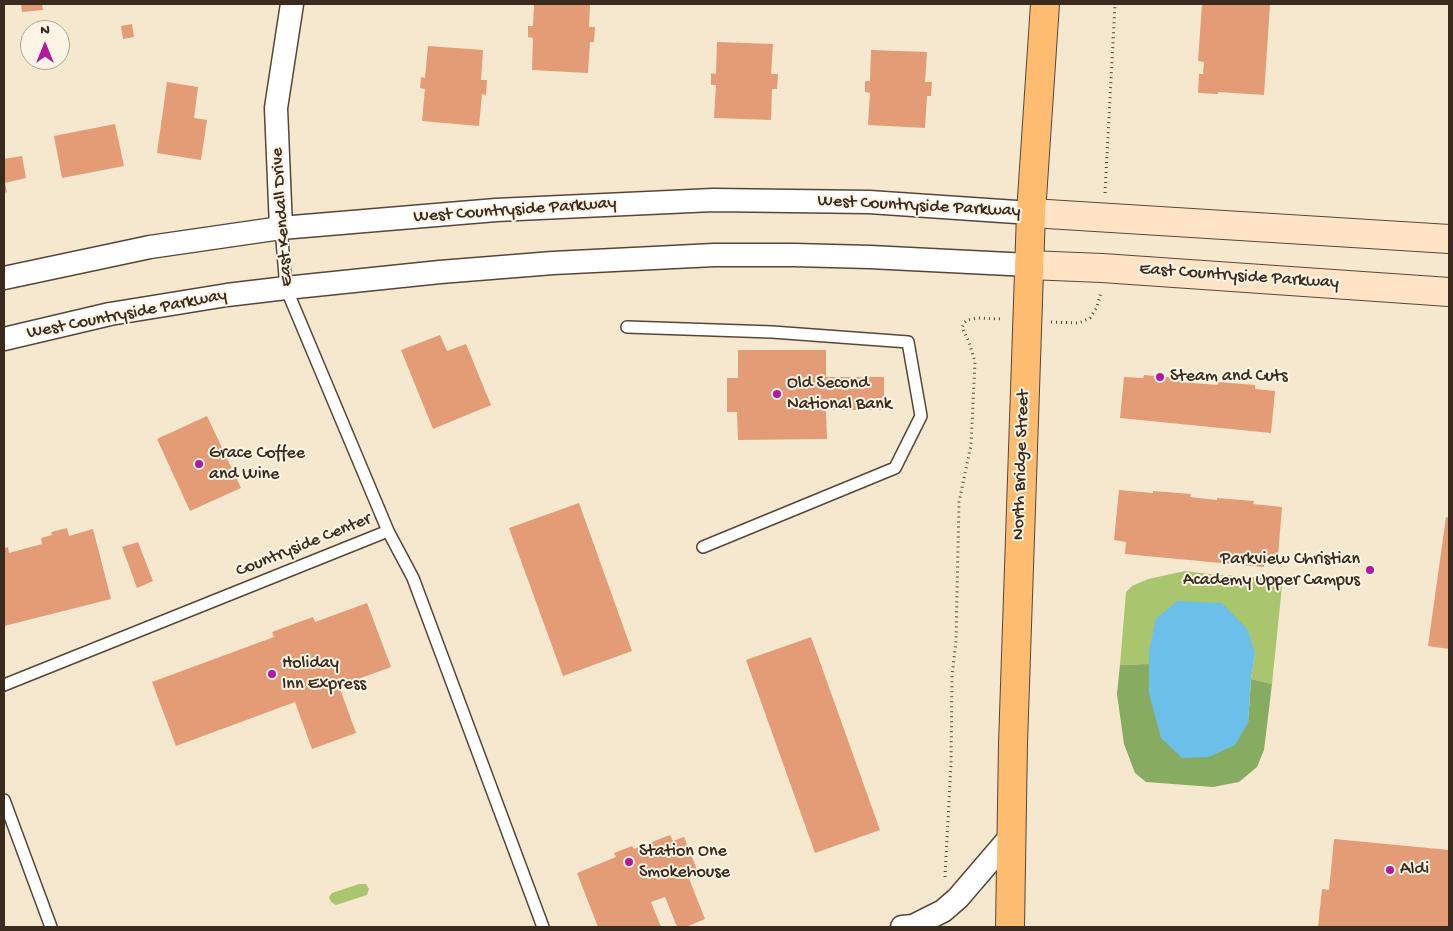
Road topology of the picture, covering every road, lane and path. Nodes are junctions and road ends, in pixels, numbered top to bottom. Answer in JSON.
{"nodes":[{"id":1,"x":292,"y":4,"type":"edge"},
{"id":2,"x":1045,"y":4,"type":"edge"},
{"id":3,"x":1115,"y":4,"type":"edge"},
{"id":4,"x":1106,"y":190,"type":"dead end"},
{"id":5,"x":1030,"y":213,"type":"junction"},
{"id":6,"x":281,"y":228,"type":"junction"},
{"id":7,"x":1449,"y":239,"type":"edge"},
{"id":8,"x":1029,"y":265,"type":"junction"},
{"id":9,"x":4,"y":278,"type":"edge"},
{"id":10,"x":286,"y":288,"type":"junction"},
{"id":11,"x":1102,"y":290,"type":"dead end"},
{"id":12,"x":1449,"y":292,"type":"edge"},
{"id":13,"x":978,"y":318,"type":"dead end"},
{"id":14,"x":1068,"y":322,"type":"dead end"},
{"id":15,"x":627,"y":327,"type":"dead end"},
{"id":16,"x":4,"y":339,"type":"edge"},
{"id":17,"x":388,"y":531,"type":"junction"},
{"id":18,"x":704,"y":547,"type":"dead end"},
{"id":19,"x":4,"y":684,"type":"edge"},
{"id":20,"x":4,"y":800,"type":"edge"},
{"id":21,"x":1012,"y":835,"type":"junction"},
{"id":22,"x":944,"y":879,"type":"dead end"},
{"id":23,"x":51,"y":927,"type":"edge"},
{"id":24,"x":543,"y":927,"type":"edge"},
{"id":25,"x":902,"y":927,"type":"edge"},
{"id":26,"x":1010,"y":927,"type":"edge"}],
"edges":[{"from":1,"to":6,"type":"street","name":"East Kendall Drive"},
{"from":2,"to":5,"type":"highway","name":"North Bridge Street"},
{"from":3,"to":4,"type":"path"},
{"from":5,"to":6,"type":"street","name":"West Countryside Parkway"},
{"from":5,"to":7,"type":"street"},
{"from":5,"to":8,"type":"highway","name":"North Bridge Street"},
{"from":6,"to":9,"type":"street","name":"West Countryside Parkway"},
{"from":6,"to":10,"type":"lane","name":"East Kendall Drive"},
{"from":8,"to":10,"type":"street","name":"West Countryside Parkway"},
{"from":8,"to":12,"type":"street","name":"East Countryside Parkway"},
{"from":8,"to":21,"type":"highway","name":"North Bridge Street"},
{"from":10,"to":16,"type":"street","name":"West Countryside Parkway"},
{"from":10,"to":17,"type":"lane","name":"East Kendall Drive"},
{"from":11,"to":14,"type":"path"},
{"from":13,"to":22,"type":"path"},
{"from":15,"to":18,"type":"lane"},
{"from":17,"to":19,"type":"lane","name":"Countryside Center"},
{"from":17,"to":24,"type":"lane","name":"Countryside Center"},
{"from":20,"to":23,"type":"lane"},
{"from":21,"to":25,"type":"street"},
{"from":21,"to":26,"type":"highway","name":"North Bridge Street"}]}
